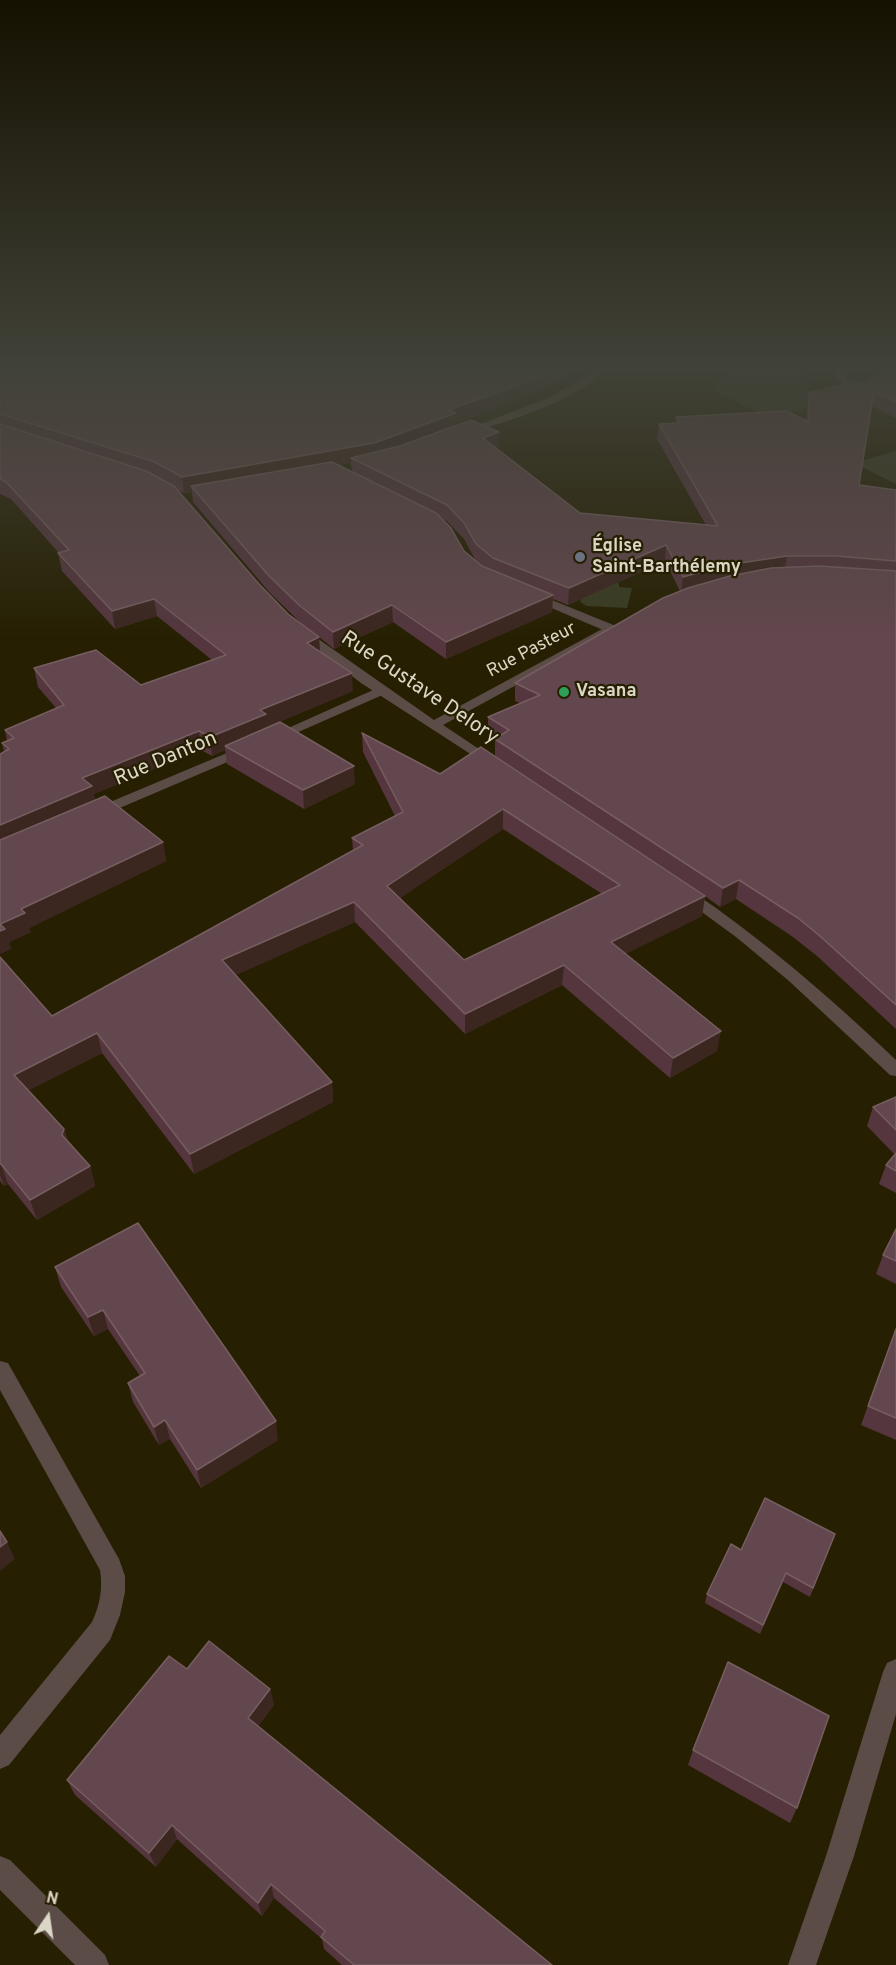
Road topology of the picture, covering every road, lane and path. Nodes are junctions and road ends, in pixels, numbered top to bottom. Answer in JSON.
{"nodes":[{"id":1,"x":518,"y":591,"type":"edge"},
{"id":2,"x":295,"y":627,"type":"edge"},
{"id":3,"x":382,"y":690,"type":"junction"},
{"id":4,"x":434,"y":725,"type":"junction"},
{"id":5,"x":499,"y":769,"type":"edge"},
{"id":6,"x":86,"y":818,"type":"edge"},
{"id":7,"x":671,"y":884,"type":"edge"},
{"id":8,"x":896,"y":1070,"type":"edge"},
{"id":9,"x":0,"y":1370,"type":"edge"},
{"id":10,"x":896,"y":1672,"type":"edge"},
{"id":11,"x":0,"y":1756,"type":"edge"},
{"id":12,"x":0,"y":1870,"type":"edge"},
{"id":13,"x":95,"y":1965,"type":"edge"},
{"id":14,"x":802,"y":1965,"type":"edge"}],
"edges":[{"from":1,"to":4,"type":"street","name":"Rue Pasteur"},
{"from":2,"to":3,"type":"street","name":"Rue Gustave Delory"},
{"from":3,"to":4,"type":"street","name":"Rue Gustave Delory"},
{"from":3,"to":6,"type":"street","name":"Rue Danton"},
{"from":4,"to":5,"type":"street","name":"Rue Gustave Delory"},
{"from":7,"to":8,"type":"street"},
{"from":9,"to":11,"type":"street"},
{"from":10,"to":14,"type":"street"},
{"from":12,"to":13,"type":"street"}]}
